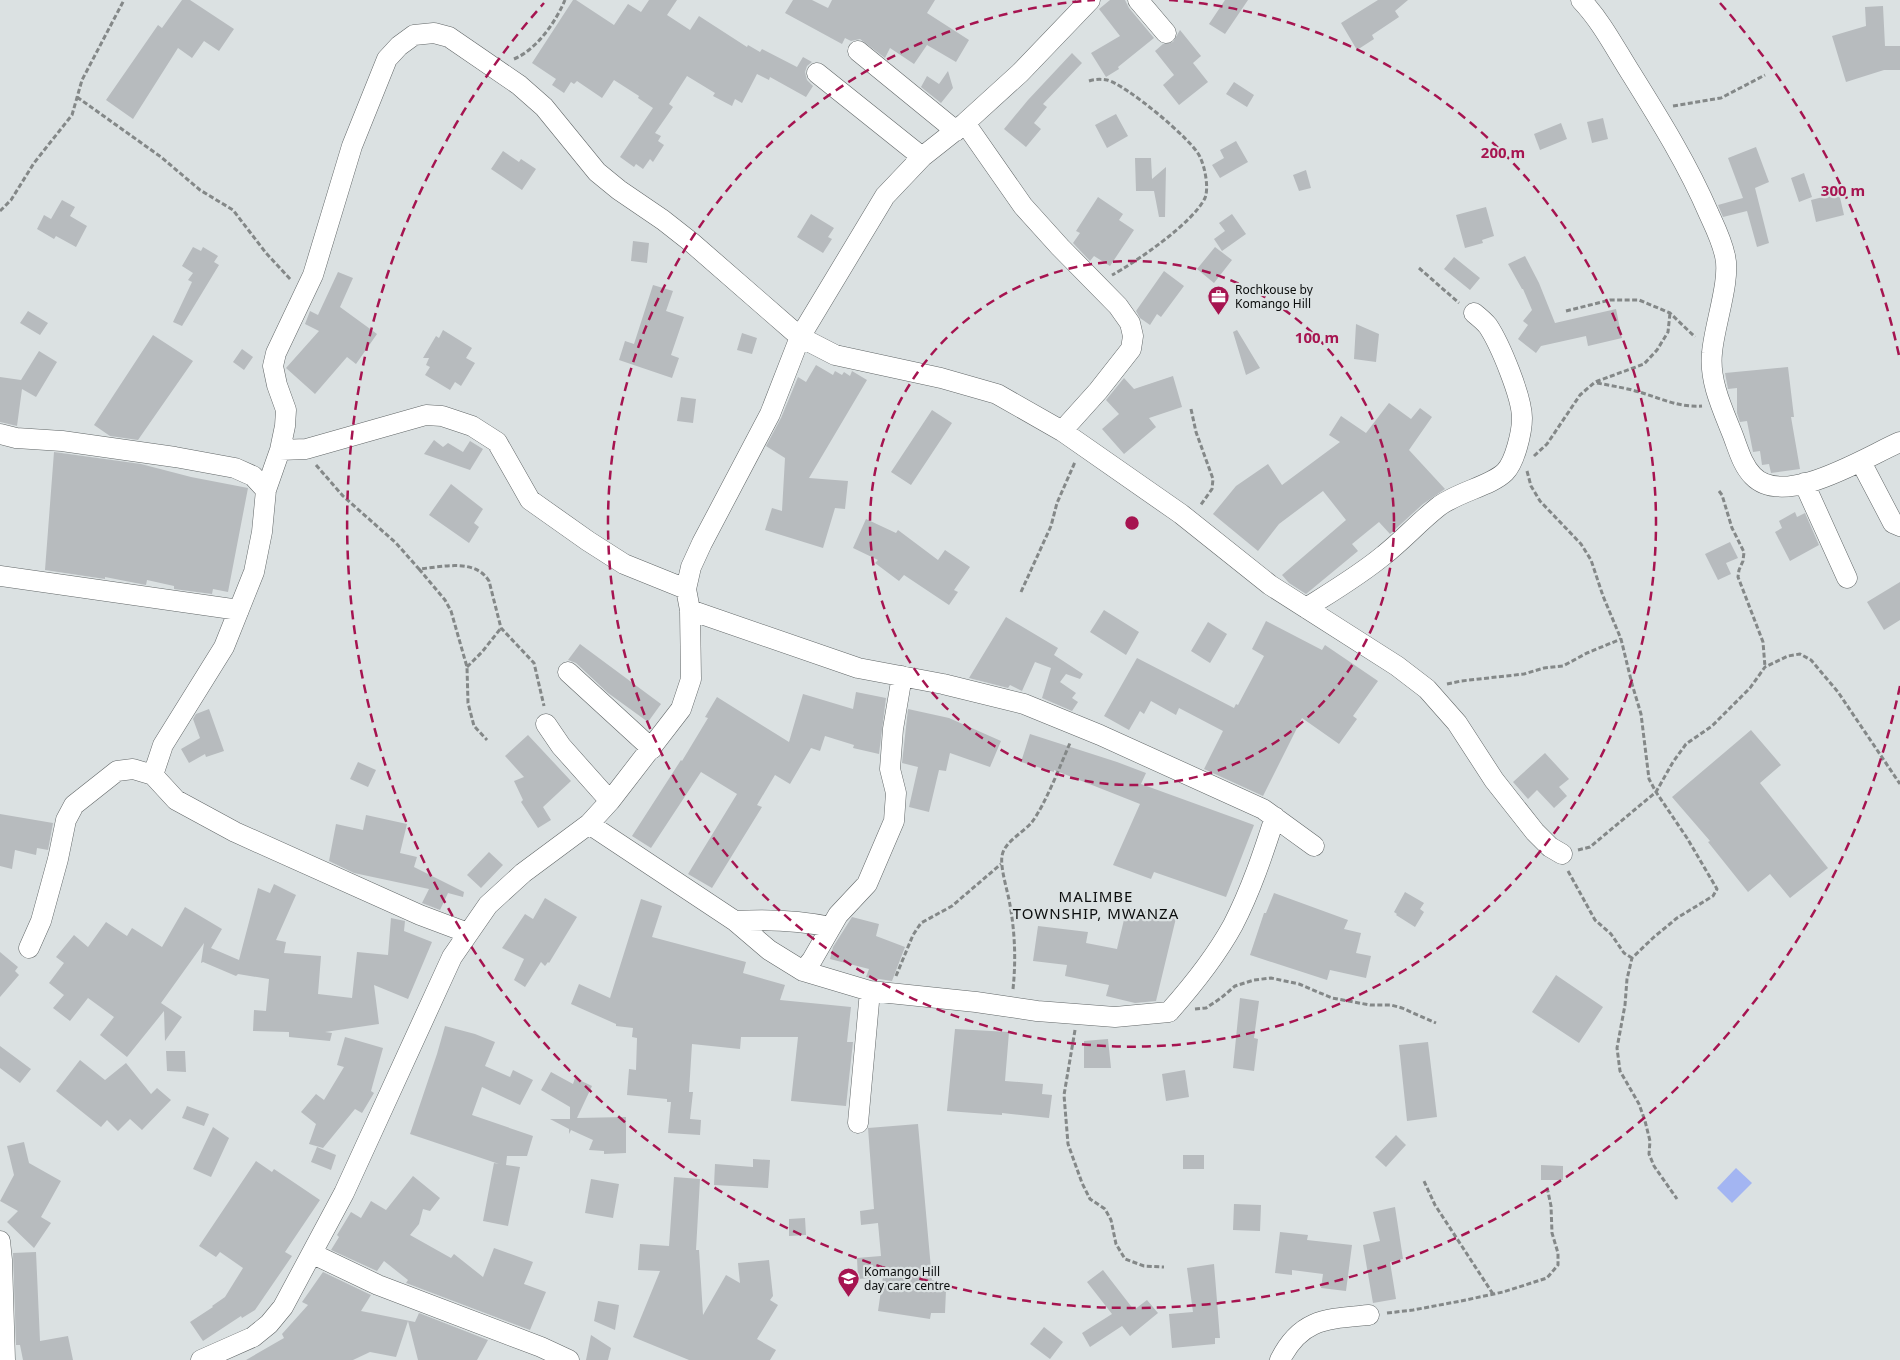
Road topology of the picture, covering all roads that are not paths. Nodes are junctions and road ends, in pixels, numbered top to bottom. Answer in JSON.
{"nodes":[{"id":1,"x":1090,"y":0,"type":"edge"},
{"id":2,"x":1138,"y":0,"type":"edge"},
{"id":3,"x":1581,"y":0,"type":"edge"},
{"id":4,"x":1166,"y":33,"type":"dead end"},
{"id":5,"x":858,"y":52,"type":"dead end"},
{"id":6,"x":817,"y":74,"type":"dead end"},
{"id":7,"x":960,"y":127,"type":"junction"},
{"id":8,"x":922,"y":157,"type":"junction"},
{"id":9,"x":1474,"y":313,"type":"road end"},
{"id":10,"x":800,"y":337,"type":"junction"},
{"id":11,"x":1062,"y":431,"type":"junction"},
{"id":12,"x":0,"y":434,"type":"edge"},
{"id":13,"x":1900,"y":442,"type":"edge"},
{"id":14,"x":284,"y":449,"type":"junction"},
{"id":15,"x":1861,"y":462,"type":"junction"},
{"id":16,"x":1804,"y":483,"type":"junction"},
{"id":17,"x":266,"y":490,"type":"junction"},
{"id":18,"x":1900,"y":526,"type":"edge"},
{"id":19,"x":0,"y":576,"type":"edge"},
{"id":20,"x":1847,"y":578,"type":"dead end"},
{"id":21,"x":686,"y":589,"type":"junction"},
{"id":22,"x":1306,"y":608,"type":"junction"},
{"id":23,"x":239,"y":610,"type":"junction"},
{"id":24,"x":690,"y":610,"type":"junction"},
{"id":25,"x":568,"y":672,"type":"dead end"},
{"id":26,"x":902,"y":676,"type":"junction"},
{"id":27,"x":546,"y":724,"type":"road end"},
{"id":28,"x":652,"y":748,"type":"junction"},
{"id":29,"x":153,"y":775,"type":"junction"},
{"id":30,"x":610,"y":802,"type":"junction"},
{"id":31,"x":1275,"y":817,"type":"junction"},
{"id":32,"x":589,"y":824,"type":"junction"},
{"id":33,"x":1314,"y":846,"type":"dead end"},
{"id":34,"x":1562,"y":854,"type":"road end"},
{"id":35,"x":735,"y":921,"type":"junction"},
{"id":36,"x":831,"y":927,"type":"junction"},
{"id":37,"x":468,"y":933,"type":"junction"},
{"id":38,"x":29,"y":948,"type":"dead end"},
{"id":39,"x":803,"y":971,"type":"junction"},
{"id":40,"x":870,"y":990,"type":"junction"},
{"id":41,"x":858,"y":1122,"type":"dead end"},
{"id":42,"x":0,"y":1241,"type":"edge"},
{"id":43,"x":313,"y":1254,"type":"junction"},
{"id":44,"x":1368,"y":1315,"type":"road end"},
{"id":45,"x":5,"y":1360,"type":"edge"},
{"id":46,"x":201,"y":1360,"type":"edge"},
{"id":47,"x":569,"y":1360,"type":"edge"},
{"id":48,"x":1280,"y":1360,"type":"edge"}],
"edges":[{"from":1,"to":7,"type":"street"},
{"from":2,"to":4,"type":"street"},
{"from":3,"to":16,"type":"street"},
{"from":5,"to":7,"type":"street"},
{"from":6,"to":8,"type":"street"},
{"from":7,"to":8,"type":"street"},
{"from":7,"to":11,"type":"street"},
{"from":8,"to":10,"type":"street"},
{"from":9,"to":22,"type":"street"},
{"from":10,"to":11,"type":"street"},
{"from":10,"to":14,"type":"street"},
{"from":10,"to":21,"type":"street"},
{"from":11,"to":22,"type":"street"},
{"from":12,"to":17,"type":"street"},
{"from":13,"to":15,"type":"street"},
{"from":14,"to":17,"type":"street"},
{"from":14,"to":21,"type":"street"},
{"from":15,"to":16,"type":"street"},
{"from":15,"to":18,"type":"street"},
{"from":16,"to":20,"type":"street"},
{"from":17,"to":23,"type":"street"},
{"from":19,"to":23,"type":"street"},
{"from":21,"to":24,"type":"street"},
{"from":22,"to":34,"type":"street"},
{"from":23,"to":29,"type":"street"},
{"from":24,"to":26,"type":"street"},
{"from":24,"to":28,"type":"street"},
{"from":25,"to":28,"type":"street"},
{"from":26,"to":31,"type":"street"},
{"from":26,"to":36,"type":"street"},
{"from":27,"to":30,"type":"street"},
{"from":28,"to":30,"type":"street"},
{"from":29,"to":37,"type":"street"},
{"from":29,"to":38,"type":"street"},
{"from":30,"to":32,"type":"street"},
{"from":31,"to":33,"type":"street"},
{"from":31,"to":40,"type":"street"},
{"from":32,"to":35,"type":"street"},
{"from":32,"to":37,"type":"street"},
{"from":35,"to":36,"type":"street"},
{"from":35,"to":39,"type":"street"},
{"from":36,"to":39,"type":"street"},
{"from":37,"to":43,"type":"street"},
{"from":39,"to":40,"type":"street"},
{"from":40,"to":41,"type":"street"},
{"from":42,"to":45,"type":"street"},
{"from":43,"to":46,"type":"street"},
{"from":43,"to":47,"type":"street"},
{"from":44,"to":48,"type":"street"}]}
